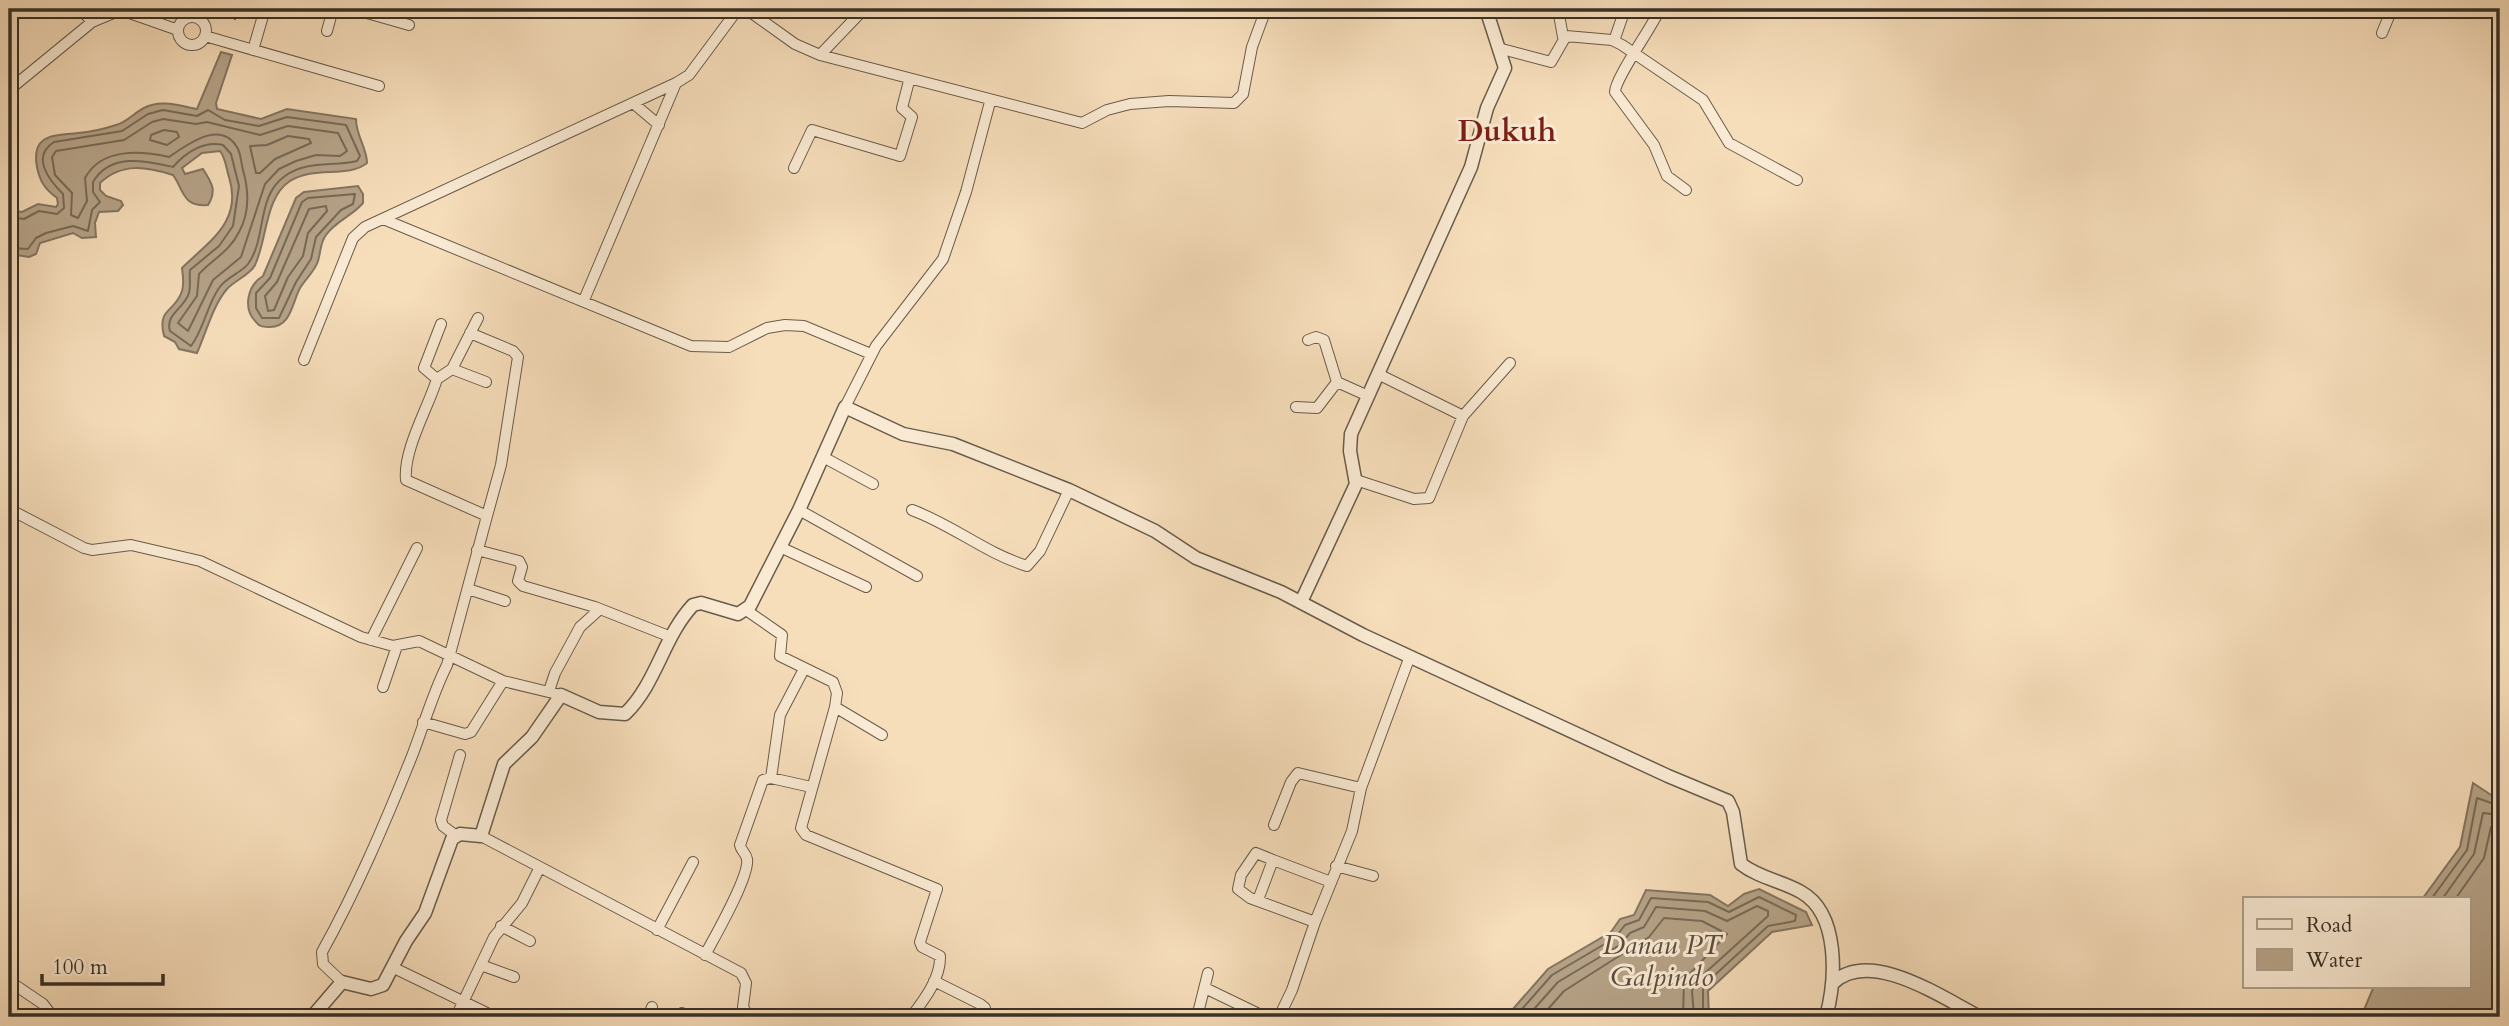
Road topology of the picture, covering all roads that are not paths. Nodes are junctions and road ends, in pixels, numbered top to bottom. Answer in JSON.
{"nodes":[{"id":1,"x":81,"y":9,"type":"edge"},
{"id":2,"x":265,"y":9,"type":"edge"},
{"id":3,"x":333,"y":9,"type":"edge"},
{"id":4,"x":353,"y":9,"type":"edge"},
{"id":5,"x":738,"y":9,"type":"edge"},
{"id":6,"x":746,"y":9,"type":"edge"},
{"id":7,"x":864,"y":9,"type":"edge"},
{"id":8,"x":1266,"y":9,"type":"edge"},
{"id":9,"x":1486,"y":9,"type":"edge"},
{"id":10,"x":1558,"y":9,"type":"edge"},
{"id":11,"x":1625,"y":9,"type":"edge"},
{"id":12,"x":1660,"y":9,"type":"edge"},
{"id":13,"x":2392,"y":9,"type":"edge"},
{"id":14,"x":199,"y":13,"type":"edge"},
{"id":15,"x":92,"y":22,"type":"junction"},
{"id":16,"x":410,"y":25,"type":"dead end"},
{"id":17,"x":178,"y":30,"type":"junction"},
{"id":18,"x":327,"y":31,"type":"dead end"},
{"id":19,"x":2382,"y":33,"type":"dead end"},
{"id":20,"x":205,"y":36,"type":"junction"},
{"id":21,"x":1563,"y":37,"type":"junction"},
{"id":22,"x":1614,"y":41,"type":"junction"},
{"id":23,"x":1498,"y":48,"type":"junction"},
{"id":24,"x":253,"y":50,"type":"junction"},
{"id":25,"x":1636,"y":54,"type":"junction"},
{"id":26,"x":820,"y":55,"type":"junction"},
{"id":27,"x":909,"y":81,"type":"junction"},
{"id":28,"x":676,"y":83,"type":"junction"},
{"id":29,"x":379,"y":86,"type":"dead end"},
{"id":30,"x":9,"y":90,"type":"edge"},
{"id":31,"x":990,"y":102,"type":"junction"},
{"id":32,"x":634,"y":103,"type":"junction"},
{"id":33,"x":659,"y":125,"type":"junction"},
{"id":34,"x":794,"y":168,"type":"dead end"},
{"id":35,"x":1797,"y":180,"type":"dead end"},
{"id":36,"x":1686,"y":190,"type":"dead end"},
{"id":37,"x":383,"y":219,"type":"junction"},
{"id":38,"x":584,"y":300,"type":"junction"},
{"id":39,"x":478,"y":318,"type":"dead end"},
{"id":40,"x":441,"y":324,"type":"dead end"},
{"id":41,"x":470,"y":333,"type":"junction"},
{"id":42,"x":1308,"y":340,"type":"dead end"},
{"id":43,"x":871,"y":354,"type":"junction"},
{"id":44,"x":304,"y":360,"type":"dead end"},
{"id":45,"x":1510,"y":363,"type":"dead end"},
{"id":46,"x":452,"y":369,"type":"junction"},
{"id":47,"x":1377,"y":374,"type":"junction"},
{"id":48,"x":438,"y":379,"type":"junction"},
{"id":49,"x":486,"y":382,"type":"dead end"},
{"id":50,"x":1337,"y":382,"type":"junction"},
{"id":51,"x":1366,"y":395,"type":"junction"},
{"id":52,"x":845,"y":407,"type":"junction"},
{"id":53,"x":1296,"y":407,"type":"dead end"},
{"id":54,"x":1463,"y":416,"type":"junction"},
{"id":55,"x":823,"y":457,"type":"junction"},
{"id":56,"x":1356,"y":480,"type":"junction"},
{"id":57,"x":873,"y":484,"type":"dead end"},
{"id":58,"x":1069,"y":490,"type":"junction"},
{"id":59,"x":9,"y":509,"type":"edge"},
{"id":60,"x":799,"y":510,"type":"junction"},
{"id":61,"x":912,"y":510,"type":"dead end"},
{"id":62,"x":487,"y":516,"type":"junction"},
{"id":63,"x":780,"y":547,"type":"junction"},
{"id":64,"x":417,"y":548,"type":"dead end"},
{"id":65,"x":477,"y":550,"type":"junction"},
{"id":66,"x":917,"y":576,"type":"dead end"},
{"id":67,"x":866,"y":587,"type":"dead end"},
{"id":68,"x":468,"y":589,"type":"junction"},
{"id":69,"x":505,"y":601,"type":"dead end"},
{"id":70,"x":1301,"y":603,"type":"junction"},
{"id":71,"x":600,"y":609,"type":"junction"},
{"id":72,"x":746,"y":610,"type":"junction"},
{"id":73,"x":671,"y":637,"type":"junction"},
{"id":74,"x":371,"y":640,"type":"junction"},
{"id":75,"x":397,"y":646,"type":"junction"},
{"id":76,"x":1410,"y":656,"type":"junction"},
{"id":77,"x":450,"y":658,"type":"junction"},
{"id":78,"x":804,"y":669,"type":"junction"},
{"id":79,"x":503,"y":681,"type":"junction"},
{"id":80,"x":383,"y":687,"type":"dead end"},
{"id":81,"x":555,"y":693,"type":"junction"},
{"id":82,"x":835,"y":706,"type":"junction"},
{"id":83,"x":423,"y":722,"type":"junction"},
{"id":84,"x":882,"y":735,"type":"dead end"},
{"id":85,"x":460,"y":755,"type":"dead end"},
{"id":86,"x":771,"y":778,"type":"junction"},
{"id":87,"x":811,"y":787,"type":"junction"},
{"id":88,"x":1361,"y":788,"type":"junction"},
{"id":89,"x":1274,"y":825,"type":"dead end"},
{"id":90,"x":455,"y":835,"type":"junction"},
{"id":91,"x":481,"y":836,"type":"junction"},
{"id":92,"x":1273,"y":860,"type":"junction"},
{"id":93,"x":692,"y":862,"type":"dead end"},
{"id":94,"x":1336,"y":866,"type":"junction"},
{"id":95,"x":540,"y":867,"type":"junction"},
{"id":96,"x":1373,"y":876,"type":"dead end"},
{"id":97,"x":1331,"y":882,"type":"junction"},
{"id":98,"x":1258,"y":900,"type":"junction"},
{"id":99,"x":1315,"y":922,"type":"junction"},
{"id":100,"x":501,"y":926,"type":"junction"},
{"id":101,"x":657,"y":930,"type":"junction"},
{"id":102,"x":530,"y":941,"type":"dead end"},
{"id":103,"x":705,"y":955,"type":"junction"},
{"id":104,"x":481,"y":965,"type":"junction"},
{"id":105,"x":392,"y":967,"type":"junction"},
{"id":106,"x":1208,"y":973,"type":"dead end"},
{"id":107,"x":514,"y":977,"type":"dead end"},
{"id":108,"x":9,"y":981,"type":"edge"},
{"id":109,"x":933,"y":981,"type":"junction"},
{"id":110,"x":342,"y":982,"type":"junction"},
{"id":111,"x":1833,"y":983,"type":"junction"},
{"id":112,"x":1205,"y":988,"type":"junction"},
{"id":113,"x":463,"y":1002,"type":"junction"},
{"id":114,"x":53,"y":1017,"type":"edge"},
{"id":115,"x":312,"y":1017,"type":"edge"},
{"id":116,"x":456,"y":1017,"type":"edge"},
{"id":117,"x":495,"y":1017,"type":"edge"},
{"id":118,"x":749,"y":1017,"type":"edge"},
{"id":119,"x":911,"y":1017,"type":"edge"},
{"id":120,"x":985,"y":1017,"type":"edge"},
{"id":121,"x":1197,"y":1017,"type":"edge"},
{"id":122,"x":1265,"y":1017,"type":"edge"},
{"id":123,"x":1279,"y":1017,"type":"edge"},
{"id":124,"x":1826,"y":1017,"type":"edge"},
{"id":125,"x":1980,"y":1017,"type":"edge"}],
"edges":[{"from":1,"to":15,"type":"street"},
{"from":2,"to":24,"type":"street"},
{"from":3,"to":18,"type":"street"},
{"from":4,"to":16,"type":"street"},
{"from":5,"to":28,"type":"street"},
{"from":6,"to":26,"type":"street"},
{"from":7,"to":26,"type":"street"},
{"from":8,"to":31,"type":"street"},
{"from":9,"to":23,"type":"street"},
{"from":10,"to":21,"type":"street"},
{"from":11,"to":22,"type":"street"},
{"from":12,"to":25,"type":"street"},
{"from":13,"to":19,"type":"street"},
{"from":14,"to":17,"type":"street"},
{"from":14,"to":20,"type":"street"},
{"from":15,"to":17,"type":"street"},
{"from":15,"to":30,"type":"street"},
{"from":17,"to":20,"type":"street"},
{"from":20,"to":24,"type":"street"},
{"from":21,"to":22,"type":"street"},
{"from":21,"to":23,"type":"street"},
{"from":22,"to":25,"type":"street"},
{"from":23,"to":47,"type":"street"},
{"from":24,"to":29,"type":"street"},
{"from":25,"to":35,"type":"street"},
{"from":25,"to":36,"type":"street"},
{"from":26,"to":27,"type":"street"},
{"from":27,"to":31,"type":"street"},
{"from":27,"to":34,"type":"street"},
{"from":28,"to":32,"type":"street"},
{"from":28,"to":33,"type":"street"},
{"from":31,"to":43,"type":"street"},
{"from":32,"to":33,"type":"street"},
{"from":32,"to":37,"type":"street"},
{"from":33,"to":38,"type":"street"},
{"from":37,"to":38,"type":"street"},
{"from":37,"to":44,"type":"street"},
{"from":38,"to":43,"type":"street"},
{"from":39,"to":41,"type":"street"},
{"from":40,"to":48,"type":"street"},
{"from":41,"to":46,"type":"street"},
{"from":41,"to":62,"type":"street"},
{"from":42,"to":50,"type":"street"},
{"from":43,"to":52,"type":"street"},
{"from":45,"to":54,"type":"street"},
{"from":46,"to":48,"type":"street"},
{"from":46,"to":49,"type":"street"},
{"from":47,"to":51,"type":"street"},
{"from":47,"to":54,"type":"street"},
{"from":48,"to":62,"type":"street"},
{"from":50,"to":51,"type":"street"},
{"from":50,"to":53,"type":"street"},
{"from":51,"to":56,"type":"street"},
{"from":52,"to":55,"type":"street"},
{"from":52,"to":58,"type":"street"},
{"from":54,"to":56,"type":"street"},
{"from":55,"to":57,"type":"street"},
{"from":55,"to":60,"type":"street"},
{"from":56,"to":70,"type":"street"},
{"from":58,"to":61,"type":"street"},
{"from":58,"to":70,"type":"street"},
{"from":59,"to":74,"type":"street"},
{"from":60,"to":63,"type":"street"},
{"from":60,"to":66,"type":"street"},
{"from":62,"to":65,"type":"street"},
{"from":63,"to":67,"type":"street"},
{"from":63,"to":72,"type":"street"},
{"from":64,"to":74,"type":"street"},
{"from":65,"to":68,"type":"street"},
{"from":65,"to":71,"type":"street"},
{"from":68,"to":69,"type":"street"},
{"from":68,"to":77,"type":"street"},
{"from":70,"to":76,"type":"street"},
{"from":71,"to":73,"type":"street"},
{"from":71,"to":81,"type":"street"},
{"from":72,"to":73,"type":"street"},
{"from":72,"to":78,"type":"street"},
{"from":73,"to":81,"type":"street"},
{"from":74,"to":75,"type":"street"},
{"from":75,"to":77,"type":"street"},
{"from":75,"to":80,"type":"street"},
{"from":76,"to":88,"type":"street"},
{"from":76,"to":111,"type":"street"},
{"from":77,"to":79,"type":"street"},
{"from":77,"to":83,"type":"street"},
{"from":78,"to":82,"type":"street"},
{"from":78,"to":86,"type":"street"},
{"from":79,"to":81,"type":"street"},
{"from":79,"to":83,"type":"street"},
{"from":81,"to":91,"type":"street"},
{"from":82,"to":84,"type":"street"},
{"from":82,"to":87,"type":"street"},
{"from":83,"to":110,"type":"street"},
{"from":85,"to":90,"type":"street"},
{"from":86,"to":87,"type":"street"},
{"from":86,"to":103,"type":"street"},
{"from":87,"to":109,"type":"street"},
{"from":88,"to":89,"type":"street"},
{"from":88,"to":94,"type":"street"},
{"from":90,"to":91,"type":"street"},
{"from":90,"to":105,"type":"street"},
{"from":91,"to":95,"type":"street"},
{"from":92,"to":97,"type":"street"},
{"from":92,"to":98,"type":"street"},
{"from":92,"to":98,"type":"street"},
{"from":93,"to":101,"type":"street"},
{"from":94,"to":96,"type":"street"},
{"from":94,"to":97,"type":"street"},
{"from":95,"to":100,"type":"street"},
{"from":95,"to":101,"type":"street"},
{"from":97,"to":99,"type":"street"},
{"from":98,"to":99,"type":"street"},
{"from":99,"to":123,"type":"street"},
{"from":100,"to":102,"type":"street"},
{"from":100,"to":104,"type":"street"},
{"from":101,"to":103,"type":"street"},
{"from":103,"to":118,"type":"street"},
{"from":104,"to":107,"type":"street"},
{"from":104,"to":113,"type":"street"},
{"from":105,"to":110,"type":"street"},
{"from":105,"to":113,"type":"street"},
{"from":106,"to":112,"type":"street"},
{"from":108,"to":114,"type":"street"},
{"from":109,"to":119,"type":"street"},
{"from":109,"to":120,"type":"street"},
{"from":110,"to":115,"type":"street"},
{"from":111,"to":124,"type":"street"},
{"from":111,"to":125,"type":"street"},
{"from":112,"to":121,"type":"street"},
{"from":112,"to":122,"type":"street"},
{"from":113,"to":116,"type":"street"},
{"from":113,"to":117,"type":"street"}]}
